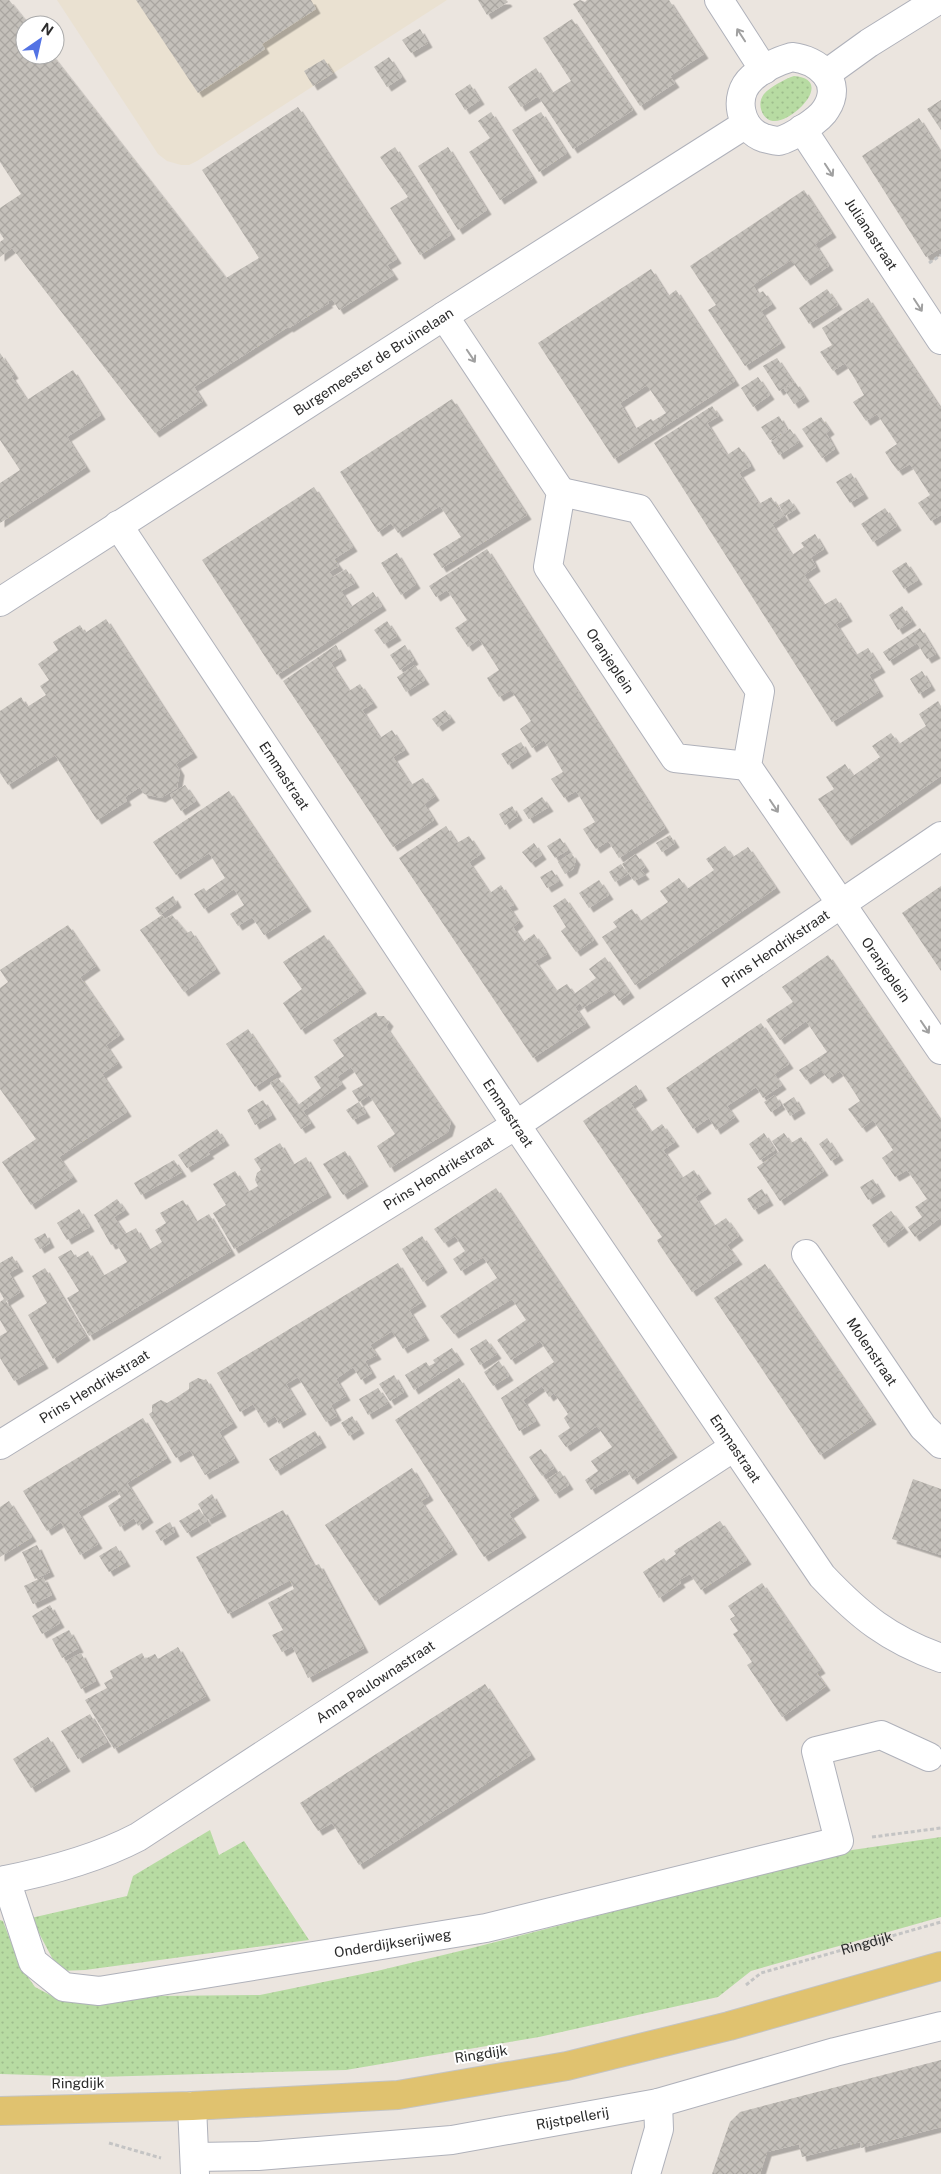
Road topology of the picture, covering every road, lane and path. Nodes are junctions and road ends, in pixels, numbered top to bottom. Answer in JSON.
{"nodes":[{"id":1,"x":719,"y":0,"type":"edge"},
{"id":2,"x":938,"y":0,"type":"edge"},
{"id":3,"x":764,"y":70,"type":"junction"},
{"id":4,"x":826,"y":74,"type":"junction"},
{"id":5,"x":746,"y":124,"type":"junction"},
{"id":6,"x":802,"y":129,"type":"junction"},
{"id":7,"x":941,"y":256,"type":"edge"},
{"id":8,"x":923,"y":267,"type":"dead end"},
{"id":9,"x":444,"y":316,"type":"junction"},
{"id":10,"x":941,"y":340,"type":"edge"},
{"id":11,"x":561,"y":492,"type":"junction"},
{"id":12,"x":118,"y":525,"type":"junction"},
{"id":13,"x":0,"y":602,"type":"edge"},
{"id":14,"x":747,"y":766,"type":"junction"},
{"id":15,"x":941,"y":836,"type":"edge"},
{"id":16,"x":841,"y":904,"type":"junction"},
{"id":17,"x":941,"y":1050,"type":"edge"},
{"id":18,"x":516,"y":1125,"type":"junction"},
{"id":19,"x":806,"y":1254,"type":"dead end"},
{"id":20,"x":941,"y":1444,"type":"edge"},
{"id":21,"x":0,"y":1445,"type":"edge"},
{"id":22,"x":734,"y":1447,"type":"junction"},
{"id":23,"x":941,"y":1658,"type":"edge"},
{"id":24,"x":929,"y":1757,"type":"dead end"},
{"id":25,"x":941,"y":1828,"type":"edge"},
{"id":26,"x":839,"y":1841,"type":"junction"},
{"id":27,"x":3,"y":1881,"type":"edge"},
{"id":28,"x":941,"y":1922,"type":"edge"},
{"id":29,"x":941,"y":1966,"type":"edge"},
{"id":30,"x":740,"y":1990,"type":"dead end"},
{"id":31,"x":941,"y":2026,"type":"edge"},
{"id":32,"x":658,"y":2102,"type":"junction"},
{"id":33,"x":192,"y":2106,"type":"junction"},
{"id":34,"x":0,"y":2111,"type":"edge"},
{"id":35,"x":195,"y":2165,"type":"edge"},
{"id":36,"x":260,"y":2165,"type":"edge"},
{"id":37,"x":646,"y":2174,"type":"edge"}],
"edges":[{"from":3,"to":1,"type":"street","one_way":true},
{"from":2,"to":4,"type":"street"},
{"from":3,"to":4,"type":"street"},
{"from":3,"to":5,"type":"street"},
{"from":4,"to":6,"type":"street"},
{"from":5,"to":6,"type":"street"},
{"from":5,"to":9,"type":"street","name":"Burgemeester de Bruïnelaan"},
{"from":6,"to":10,"type":"street","name":"Julianastraat","one_way":true},
{"from":7,"to":8,"type":"path"},
{"from":9,"to":11,"type":"street","one_way":true},
{"from":9,"to":12,"type":"street","name":"Burgemeester de Bruïnelaan"},
{"from":11,"to":14,"type":"street"},
{"from":11,"to":14,"type":"street","name":"Oranjeplein"},
{"from":12,"to":13,"type":"street","name":"Burgemeester de Bruïnelaan"},
{"from":12,"to":18,"type":"street","name":"Emmastraat"},
{"from":14,"to":16,"type":"street","name":"Oranjeplein","one_way":true},
{"from":15,"to":16,"type":"street","name":"Prins Hendrikstraat"},
{"from":16,"to":17,"type":"street","name":"Oranjeplein","one_way":true},
{"from":16,"to":18,"type":"street","name":"Prins Hendrikstraat"},
{"from":18,"to":21,"type":"street","name":"Prins Hendrikstraat"},
{"from":18,"to":22,"type":"street","name":"Emmastraat"},
{"from":19,"to":20,"type":"street","name":"Molenstraat"},
{"from":22,"to":23,"type":"street","name":"Emmastraat"},
{"from":22,"to":27,"type":"street","name":"Anna Paulownastraat"},
{"from":24,"to":26,"type":"street"},
{"from":25,"to":26,"type":"path"},
{"from":26,"to":27,"type":"street","name":"Onderdijkserijweg"},
{"from":28,"to":30,"type":"path","name":"Ringdijk"},
{"from":29,"to":33,"type":"main road","name":"Ringdijk"},
{"from":31,"to":32,"type":"street","name":"Rijstpellerij"},
{"from":32,"to":36,"type":"street","name":"Rijstpellerij"},
{"from":32,"to":37,"type":"street"},
{"from":33,"to":34,"type":"main road","name":"Ringdijk"},
{"from":33,"to":35,"type":"street"},
{"from":35,"to":36,"type":"street","name":"Rijstpellerij"}]}
